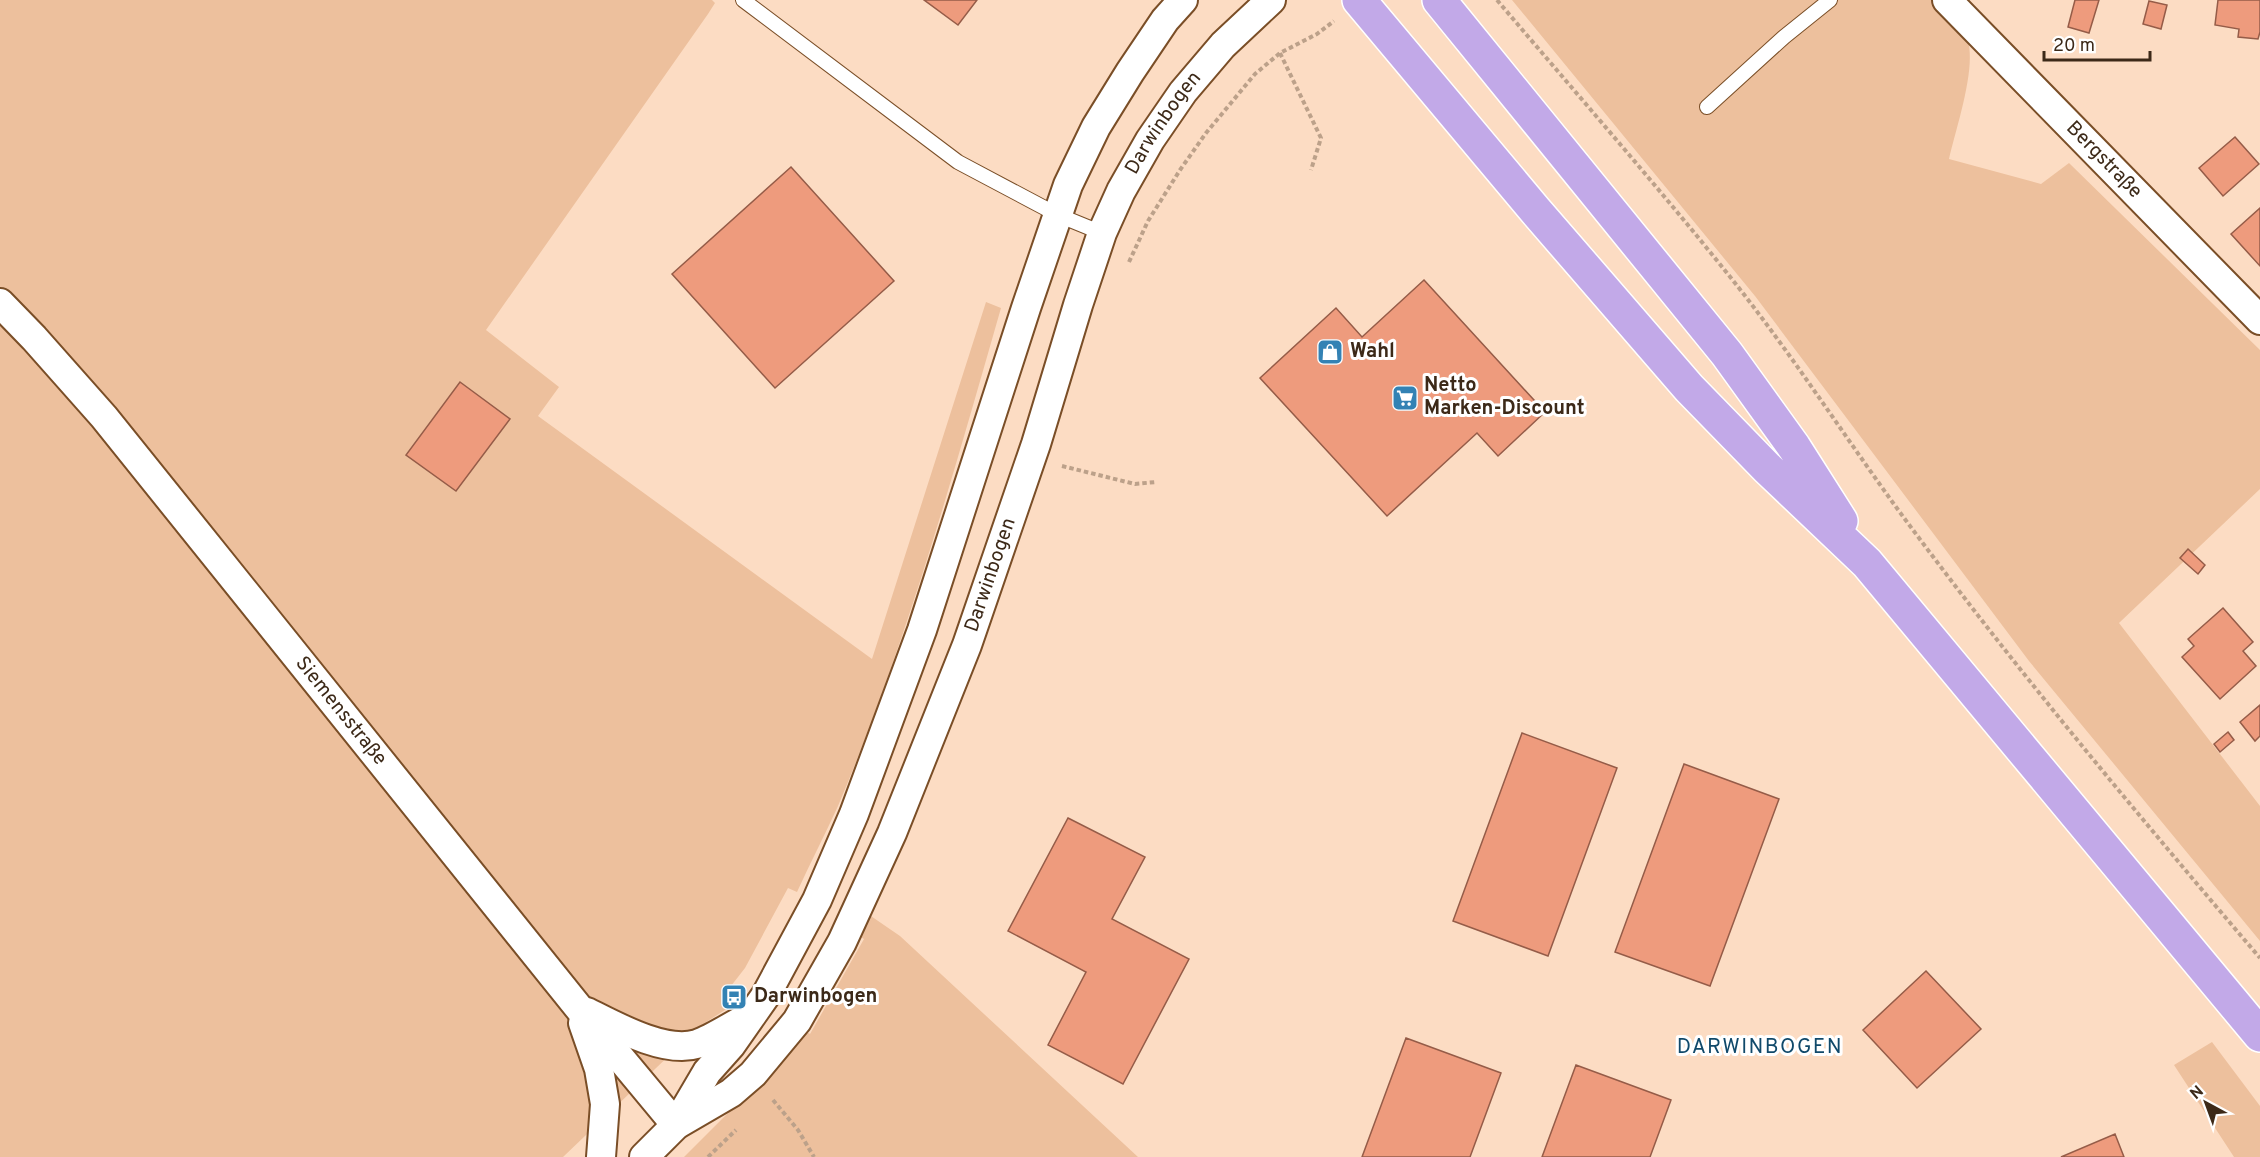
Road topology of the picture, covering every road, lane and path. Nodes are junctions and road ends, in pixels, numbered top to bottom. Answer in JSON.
{"nodes":[{"id":1,"x":743,"y":0,"type":"edge"},
{"id":2,"x":1183,"y":0,"type":"edge"},
{"id":3,"x":1271,"y":0,"type":"edge"},
{"id":4,"x":1359,"y":0,"type":"edge"},
{"id":5,"x":1440,"y":0,"type":"edge"},
{"id":6,"x":1497,"y":0,"type":"edge"},
{"id":7,"x":1830,"y":0,"type":"edge"},
{"id":8,"x":1947,"y":0,"type":"edge"},
{"id":9,"x":1280,"y":53,"type":"dead end"},
{"id":10,"x":1707,"y":107,"type":"dead end"},
{"id":11,"x":1311,"y":170,"type":"dead end"},
{"id":12,"x":1058,"y":215,"type":"junction"},
{"id":13,"x":1102,"y":233,"type":"junction"},
{"id":14,"x":0,"y":303,"type":"edge"},
{"id":15,"x":2260,"y":320,"type":"edge"},
{"id":16,"x":1058,"y":465,"type":"dead end"},
{"id":17,"x":1156,"y":482,"type":"dead end"},
{"id":18,"x":1868,"y":563,"type":"junction"},
{"id":19,"x":2260,"y":958,"type":"edge"},
{"id":20,"x":578,"y":1007,"type":"junction"},
{"id":21,"x":754,"y":1015,"type":"junction"},
{"id":22,"x":2260,"y":1035,"type":"edge"},
{"id":23,"x":770,"y":1097,"type":"dead end"},
{"id":24,"x":676,"y":1125,"type":"junction"},
{"id":25,"x":601,"y":1157,"type":"edge"},
{"id":26,"x":644,"y":1157,"type":"edge"},
{"id":27,"x":814,"y":1157,"type":"edge"}],
"edges":[{"from":1,"to":12,"type":"lane"},
{"from":2,"to":12,"type":"street","name":"Darwinbogen"},
{"from":3,"to":13,"type":"street","name":"Darwinbogen"},
{"from":4,"to":18,"type":"main road"},
{"from":5,"to":18,"type":"main road"},
{"from":6,"to":19,"type":"path"},
{"from":7,"to":10,"type":"lane"},
{"from":8,"to":15,"type":"street","name":"Bergstraße"},
{"from":9,"to":11,"type":"path"},
{"from":12,"to":13,"type":"lane"},
{"from":12,"to":21,"type":"street","name":"Darwinbogen"},
{"from":13,"to":24,"type":"street","name":"Darwinbogen"},
{"from":14,"to":20,"type":"street","name":"Siemensstraße"},
{"from":16,"to":17,"type":"path"},
{"from":18,"to":22,"type":"main road"},
{"from":20,"to":21,"type":"street"},
{"from":20,"to":24,"type":"street","name":"Siemensstraße"},
{"from":20,"to":25,"type":"street"},
{"from":21,"to":24,"type":"street","name":"Darwinbogen"},
{"from":23,"to":27,"type":"path"},
{"from":24,"to":26,"type":"street","name":"Darwinbogen"}]}
